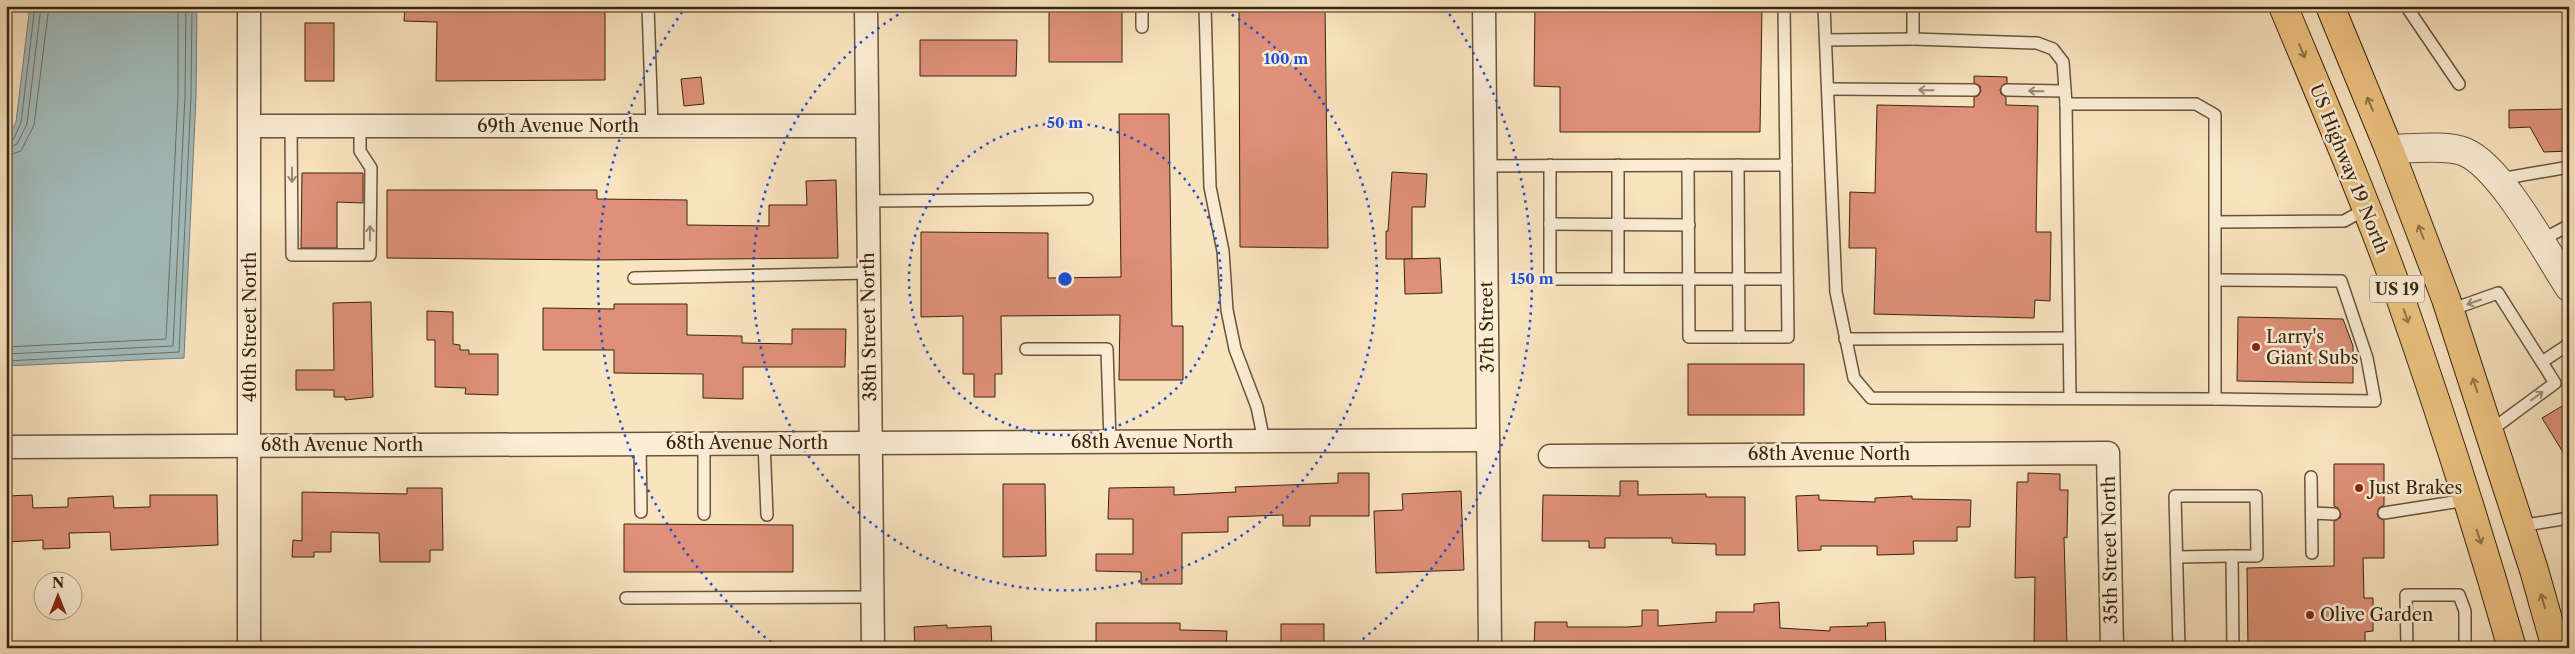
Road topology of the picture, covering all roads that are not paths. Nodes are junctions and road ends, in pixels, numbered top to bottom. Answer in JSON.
{"nodes":[{"id":1,"x":249,"y":6,"type":"edge"},
{"id":2,"x":648,"y":6,"type":"edge"},
{"id":3,"x":866,"y":6,"type":"edge"},
{"id":4,"x":1142,"y":6,"type":"edge"},
{"id":5,"x":1205,"y":6,"type":"edge"},
{"id":6,"x":1484,"y":6,"type":"edge"},
{"id":7,"x":1784,"y":6,"type":"edge"},
{"id":8,"x":1824,"y":6,"type":"edge"},
{"id":9,"x":1913,"y":6,"type":"edge"},
{"id":10,"x":2283,"y":6,"type":"edge"},
{"id":11,"x":2330,"y":6,"type":"edge"},
{"id":12,"x":2406,"y":6,"type":"edge"},
{"id":13,"x":1142,"y":27,"type":"dead end"},
{"id":14,"x":1913,"y":39,"type":"junction"},
{"id":15,"x":1826,"y":40,"type":"junction"},
{"id":16,"x":2459,"y":84,"type":"dead end"},
{"id":17,"x":1828,"y":89,"type":"junction"},
{"id":18,"x":1974,"y":90,"type":"dead end"},
{"id":19,"x":2007,"y":90,"type":"dead end"},
{"id":20,"x":2065,"y":91,"type":"junction"},
{"id":21,"x":2066,"y":104,"type":"junction"},
{"id":22,"x":250,"y":126,"type":"junction"},
{"id":23,"x":291,"y":126,"type":"junction"},
{"id":24,"x":360,"y":126,"type":"junction"},
{"id":25,"x":652,"y":126,"type":"junction"},
{"id":26,"x":867,"y":126,"type":"junction"},
{"id":27,"x":2389,"y":150,"type":"junction"},
{"id":28,"x":1550,"y":165,"type":"junction"},
{"id":29,"x":1618,"y":165,"type":"junction"},
{"id":30,"x":1688,"y":165,"type":"junction"},
{"id":31,"x":1738,"y":165,"type":"junction"},
{"id":32,"x":1786,"y":165,"type":"junction"},
{"id":33,"x":1486,"y":166,"type":"junction"},
{"id":34,"x":2569,"y":167,"type":"edge"},
{"id":35,"x":2500,"y":179,"type":"junction"},
{"id":36,"x":1087,"y":199,"type":"dead end"},
{"id":37,"x":868,"y":201,"type":"junction"},
{"id":38,"x":2366,"y":209,"type":"junction"},
{"id":39,"x":2216,"y":222,"type":"junction"},
{"id":40,"x":1550,"y":224,"type":"junction"},
{"id":41,"x":1618,"y":225,"type":"junction"},
{"id":42,"x":1689,"y":225,"type":"junction"},
{"id":43,"x":2569,"y":235,"type":"edge"},
{"id":44,"x":2540,"y":242,"type":"junction"},
{"id":45,"x":869,"y":273,"type":"junction"},
{"id":46,"x":634,"y":278,"type":"dead end"},
{"id":47,"x":1618,"y":279,"type":"junction"},
{"id":48,"x":1689,"y":279,"type":"junction"},
{"id":49,"x":1738,"y":279,"type":"junction"},
{"id":50,"x":1787,"y":279,"type":"junction"},
{"id":51,"x":2216,"y":280,"type":"junction"},
{"id":52,"x":2569,"y":288,"type":"edge"},
{"id":53,"x":2450,"y":310,"type":"junction"},
{"id":54,"x":1739,"y":337,"type":"junction"},
{"id":55,"x":2069,"y":338,"type":"junction"},
{"id":56,"x":1845,"y":339,"type":"junction"},
{"id":57,"x":2569,"y":344,"type":"edge"},
{"id":58,"x":1026,"y":349,"type":"dead end"},
{"id":59,"x":2542,"y":362,"type":"junction"},
{"id":60,"x":2070,"y":398,"type":"junction"},
{"id":61,"x":2215,"y":399,"type":"junction"},
{"id":62,"x":2490,"y":431,"type":"junction"},
{"id":63,"x":1488,"y":440,"type":"junction"},
{"id":64,"x":1264,"y":441,"type":"junction"},
{"id":65,"x":1110,"y":442,"type":"junction"},
{"id":66,"x":764,"y":443,"type":"junction"},
{"id":67,"x":870,"y":443,"type":"junction"},
{"id":68,"x":640,"y":444,"type":"junction"},
{"id":69,"x":704,"y":444,"type":"junction"},
{"id":70,"x":251,"y":446,"type":"junction"},
{"id":71,"x":6,"y":447,"type":"edge"},
{"id":72,"x":2108,"y":453,"type":"joint"},
{"id":73,"x":1550,"y":456,"type":"dead end"},
{"id":74,"x":2311,"y":477,"type":"dead end"},
{"id":75,"x":2467,"y":500,"type":"junction"},
{"id":76,"x":641,"y":512,"type":"dead end"},
{"id":77,"x":2312,"y":513,"type":"junction"},
{"id":78,"x":2384,"y":513,"type":"dead end"},
{"id":79,"x":704,"y":514,"type":"dead end"},
{"id":80,"x":2334,"y":514,"type":"dead end"},
{"id":81,"x":766,"y":515,"type":"dead end"},
{"id":82,"x":2569,"y":518,"type":"edge"},
{"id":83,"x":2520,"y":526,"type":"junction"},
{"id":84,"x":2312,"y":553,"type":"dead end"},
{"id":85,"x":2232,"y":556,"type":"junction"},
{"id":86,"x":2177,"y":557,"type":"junction"},
{"id":87,"x":872,"y":597,"type":"junction"},
{"id":88,"x":626,"y":598,"type":"dead end"},
{"id":89,"x":249,"y":648,"type":"edge"},
{"id":90,"x":873,"y":648,"type":"edge"},
{"id":91,"x":1490,"y":648,"type":"edge"},
{"id":92,"x":2112,"y":648,"type":"edge"},
{"id":93,"x":2179,"y":648,"type":"edge"},
{"id":94,"x":2233,"y":648,"type":"edge"},
{"id":95,"x":2406,"y":648,"type":"edge"},
{"id":96,"x":2465,"y":648,"type":"edge"},
{"id":97,"x":2512,"y":648,"type":"edge"},
{"id":98,"x":2556,"y":648,"type":"edge"}],
"edges":[{"from":1,"to":22,"type":"street","name":"40th Street North"},
{"from":2,"to":25,"type":"lane"},
{"from":3,"to":26,"type":"street","name":"38th Street North"},
{"from":4,"to":13,"type":"lane"},
{"from":5,"to":64,"type":"lane"},
{"from":6,"to":33,"type":"street","name":"37th Street"},
{"from":7,"to":32,"type":"lane"},
{"from":8,"to":15,"type":"lane"},
{"from":9,"to":14,"type":"lane"},
{"from":10,"to":38,"type":"highway","name":"US Highway 19 North","number":"US 19","one_way":true},
{"from":27,"to":11,"type":"highway","number":"US 19","one_way":true},
{"from":12,"to":16,"type":"lane"},
{"from":14,"to":15,"type":"lane"},
{"from":14,"to":20,"type":"lane"},
{"from":15,"to":17,"type":"lane"},
{"from":18,"to":17,"type":"lane","one_way":true},
{"from":17,"to":56,"type":"lane"},
{"from":20,"to":19,"type":"lane","one_way":true},
{"from":20,"to":21,"type":"lane"},
{"from":21,"to":39,"type":"lane"},
{"from":21,"to":55,"type":"lane"},
{"from":22,"to":23,"type":"street","name":"69th Avenue North"},
{"from":22,"to":70,"type":"street","name":"40th Street North"},
{"from":23,"to":24,"type":"street","name":"69th Avenue North"},
{"from":23,"to":24,"type":"lane","one_way":true},
{"from":24,"to":25,"type":"street","name":"69th Avenue North"},
{"from":25,"to":26,"type":"street","name":"69th Avenue North"},
{"from":26,"to":37,"type":"street","name":"38th Street North"},
{"from":27,"to":35,"type":"street"},
{"from":53,"to":27,"type":"highway","number":"US 19","one_way":true},
{"from":28,"to":29,"type":"lane"},
{"from":28,"to":33,"type":"lane"},
{"from":28,"to":40,"type":"lane"},
{"from":29,"to":30,"type":"lane"},
{"from":29,"to":41,"type":"lane"},
{"from":30,"to":31,"type":"lane"},
{"from":30,"to":42,"type":"lane"},
{"from":31,"to":32,"type":"lane"},
{"from":31,"to":49,"type":"lane"},
{"from":32,"to":50,"type":"lane"},
{"from":33,"to":63,"type":"street","name":"37th Street"},
{"from":34,"to":35,"type":"lane"},
{"from":35,"to":44,"type":"street"},
{"from":36,"to":37,"type":"lane"},
{"from":37,"to":45,"type":"street","name":"38th Street North"},
{"from":38,"to":39,"type":"lane"},
{"from":38,"to":75,"type":"highway","name":"US Highway 19 North","number":"US 19","one_way":true},
{"from":39,"to":51,"type":"lane"},
{"from":40,"to":41,"type":"lane"},
{"from":40,"to":47,"type":"lane"},
{"from":41,"to":42,"type":"lane"},
{"from":41,"to":47,"type":"lane"},
{"from":42,"to":48,"type":"lane"},
{"from":43,"to":44,"type":"lane"},
{"from":44,"to":52,"type":"street"},
{"from":45,"to":46,"type":"lane"},
{"from":45,"to":67,"type":"street","name":"38th Street North"},
{"from":47,"to":48,"type":"lane"},
{"from":48,"to":49,"type":"lane"},
{"from":48,"to":54,"type":"lane"},
{"from":49,"to":50,"type":"lane"},
{"from":49,"to":54,"type":"lane"},
{"from":50,"to":54,"type":"lane"},
{"from":51,"to":61,"type":"lane"},
{"from":51,"to":61,"type":"lane"},
{"from":59,"to":53,"type":"lane","one_way":true},
{"from":62,"to":53,"type":"highway","number":"US 19","one_way":true},
{"from":55,"to":56,"type":"lane"},
{"from":55,"to":60,"type":"lane"},
{"from":56,"to":60,"type":"lane"},
{"from":57,"to":59,"type":"lane"},
{"from":58,"to":65,"type":"lane"},
{"from":62,"to":59,"type":"lane","one_way":true},
{"from":60,"to":61,"type":"lane"},
{"from":62,"to":83,"type":"highway","number":"US 19"},
{"from":63,"to":64,"type":"street","name":"68th Avenue North"},
{"from":63,"to":91,"type":"street","name":"37th Street"},
{"from":64,"to":65,"type":"street","name":"68th Avenue North"},
{"from":65,"to":67,"type":"street","name":"68th Avenue North"},
{"from":66,"to":67,"type":"street","name":"68th Avenue North"},
{"from":66,"to":69,"type":"street","name":"68th Avenue North"},
{"from":66,"to":81,"type":"lane"},
{"from":67,"to":87,"type":"street","name":"38th Street North"},
{"from":68,"to":69,"type":"street","name":"68th Avenue North"},
{"from":68,"to":70,"type":"street","name":"68th Avenue North"},
{"from":68,"to":76,"type":"lane"},
{"from":69,"to":79,"type":"lane"},
{"from":70,"to":71,"type":"street","name":"68th Avenue North"},
{"from":70,"to":89,"type":"street","name":"40th Street North"},
{"from":72,"to":73,"type":"street","name":"68th Avenue North"},
{"from":72,"to":92,"type":"street","name":"35th Street North"},
{"from":74,"to":77,"type":"lane"},
{"from":75,"to":78,"type":"lane"},
{"from":75,"to":97,"type":"highway","name":"US Highway 19 North","number":"US 19","one_way":true},
{"from":77,"to":80,"type":"lane"},
{"from":77,"to":84,"type":"lane"},
{"from":82,"to":83,"type":"lane"},
{"from":98,"to":83,"type":"highway","number":"US 19","one_way":true},
{"from":85,"to":86,"type":"lane"},
{"from":85,"to":86,"type":"lane"},
{"from":85,"to":94,"type":"lane"},
{"from":86,"to":93,"type":"lane"},
{"from":87,"to":88,"type":"lane"},
{"from":87,"to":90,"type":"street","name":"38th Street North"},
{"from":95,"to":96,"type":"lane"}]}
